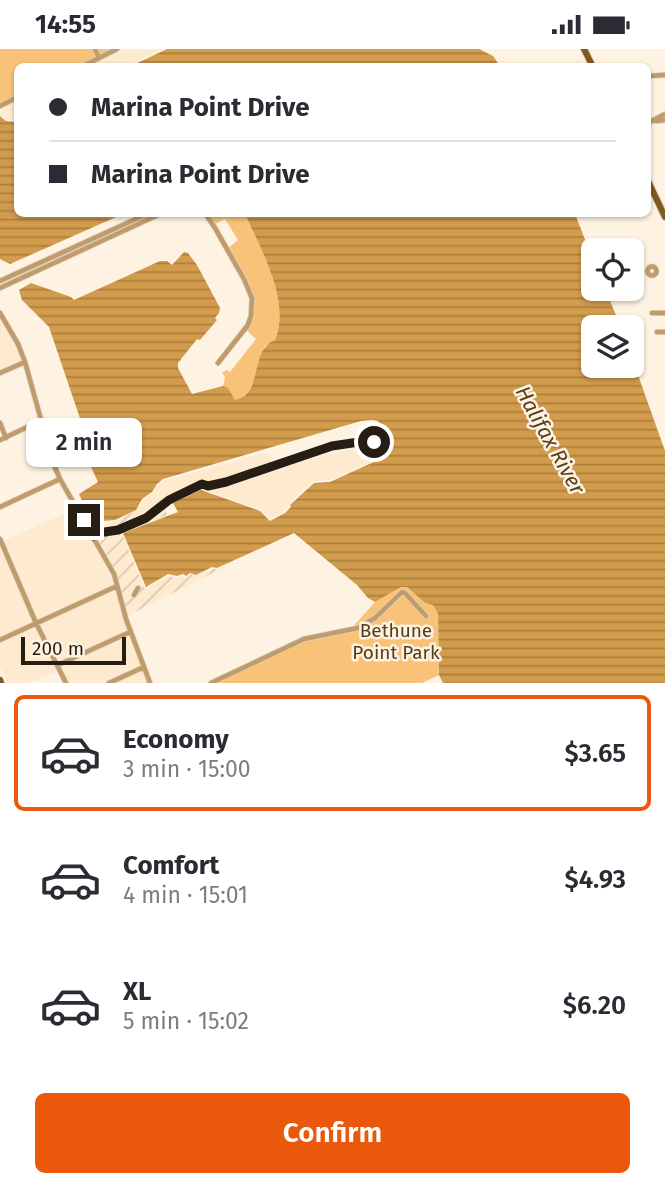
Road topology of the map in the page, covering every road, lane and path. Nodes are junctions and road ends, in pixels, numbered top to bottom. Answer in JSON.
{"nodes":[{"id":1,"x":95,"y":49,"type":"edge"},
{"id":2,"x":117,"y":49,"type":"edge"},
{"id":3,"x":99,"y":58,"type":"junction"},
{"id":4,"x":89,"y":63,"type":"edge"},
{"id":5,"x":651,"y":188,"type":"edge"},
{"id":6,"x":143,"y":217,"type":"edge"},
{"id":7,"x":151,"y":217,"type":"edge"},
{"id":8,"x":205,"y":217,"type":"edge"},
{"id":9,"x":208,"y":217,"type":"edge"},
{"id":10,"x":665,"y":218,"type":"edge"},
{"id":11,"x":210,"y":220,"type":"junction"},
{"id":12,"x":135,"y":223,"type":"junction"},
{"id":13,"x":43,"y":265,"type":"junction"},
{"id":14,"x":657,"y":271,"type":"dead end"},
{"id":15,"x":665,"y":271,"type":"edge"},
{"id":16,"x":0,"y":281,"type":"edge"},
{"id":17,"x":0,"y":288,"type":"edge"},
{"id":18,"x":0,"y":313,"type":"edge"},
{"id":19,"x":652,"y":313,"type":"dead end"},
{"id":20,"x":665,"y":313,"type":"edge"},
{"id":21,"x":657,"y":332,"type":"dead end"},
{"id":22,"x":665,"y":332,"type":"edge"},
{"id":23,"x":25,"y":362,"type":"junction"},
{"id":24,"x":218,"y":363,"type":"dead end"},
{"id":25,"x":0,"y":373,"type":"edge"},
{"id":26,"x":42,"y":420,"type":"junction"},
{"id":27,"x":0,"y":423,"type":"edge"},
{"id":28,"x":3,"y":439,"type":"edge"},
{"id":29,"x":366,"y":443,"type":"dead end"},
{"id":30,"x":60,"y":479,"type":"junction"},
{"id":31,"x":0,"y":507,"type":"edge"},
{"id":32,"x":93,"y":536,"type":"junction"},
{"id":33,"x":0,"y":539,"type":"edge"},
{"id":34,"x":117,"y":586,"type":"junction"},
{"id":35,"x":138,"y":588,"type":"dead end"},
{"id":36,"x":134,"y":595,"type":"dead end"},
{"id":37,"x":426,"y":616,"type":"dead end"},
{"id":38,"x":36,"y":623,"type":"junction"},
{"id":39,"x":130,"y":632,"type":"junction"},
{"id":40,"x":0,"y":641,"type":"edge"},
{"id":41,"x":57,"y":665,"type":"junction"},
{"id":42,"x":144,"y":667,"type":"junction"},
{"id":43,"x":66,"y":683,"type":"edge"},
{"id":44,"x":109,"y":683,"type":"edge"},
{"id":45,"x":150,"y":683,"type":"edge"},
{"id":46,"x":211,"y":683,"type":"edge"}],
"edges":[{"from":1,"to":3,"type":"street"},
{"from":2,"to":3,"type":"street"},
{"from":3,"to":4,"type":"street"},
{"from":5,"to":10,"type":"main road"},
{"from":6,"to":12,"type":"street"},
{"from":7,"to":12,"type":"street"},
{"from":8,"to":11,"type":"street"},
{"from":9,"to":11,"type":"street"},
{"from":11,"to":24,"type":"street"},
{"from":12,"to":13,"type":"street"},
{"from":13,"to":16,"type":"street"},
{"from":13,"to":17,"type":"street"},
{"from":14,"to":15,"type":"street"},
{"from":18,"to":23,"type":"street"},
{"from":19,"to":20,"type":"street"},
{"from":21,"to":22,"type":"street"},
{"from":23,"to":25,"type":"street"},
{"from":23,"to":26,"type":"street"},
{"from":26,"to":28,"type":"street"},
{"from":26,"to":30,"type":"street"},
{"from":27,"to":28,"type":"street"},
{"from":29,"to":32,"type":"street"},
{"from":30,"to":31,"type":"street"},
{"from":30,"to":32,"type":"street"},
{"from":32,"to":34,"type":"street"},
{"from":33,"to":38,"type":"street"},
{"from":34,"to":38,"type":"street"},
{"from":34,"to":39,"type":"street"},
{"from":35,"to":36,"type":"street"},
{"from":37,"to":46,"type":"street"},
{"from":38,"to":40,"type":"street"},
{"from":38,"to":41,"type":"street"},
{"from":39,"to":41,"type":"street"},
{"from":39,"to":42,"type":"street"},
{"from":41,"to":43,"type":"street"},
{"from":42,"to":44,"type":"street"},
{"from":42,"to":45,"type":"street"}]}
